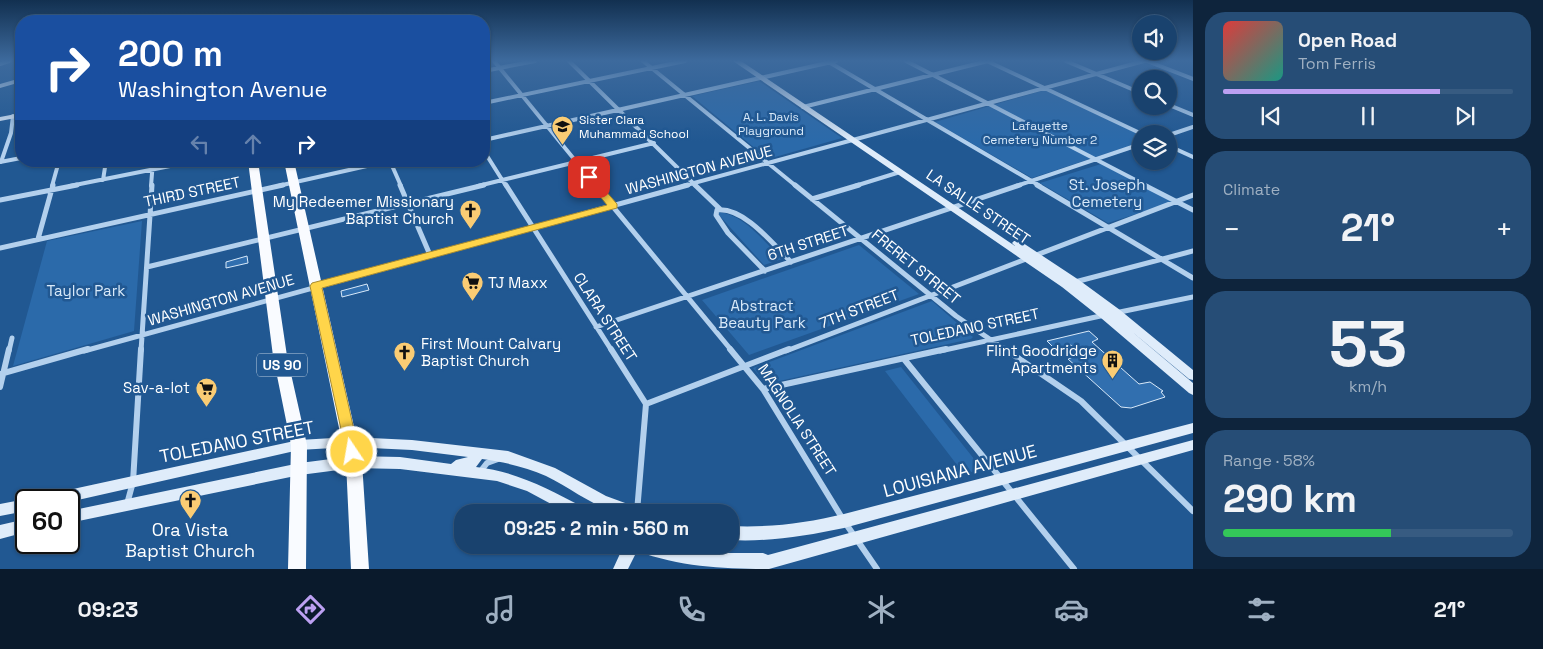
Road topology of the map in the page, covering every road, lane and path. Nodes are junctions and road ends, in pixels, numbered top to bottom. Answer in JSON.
{"nodes":[{"id":1,"x":15,"y":88,"type":"edge"},
{"id":2,"x":515,"y":88,"type":"edge"},
{"id":3,"x":557,"y":88,"type":"edge"},
{"id":4,"x":596,"y":88,"type":"edge"},
{"id":5,"x":677,"y":88,"type":"edge"},
{"id":6,"x":721,"y":88,"type":"edge"},
{"id":7,"x":779,"y":88,"type":"edge"},
{"id":8,"x":871,"y":88,"type":"edge"},
{"id":9,"x":884,"y":88,"type":"edge"},
{"id":10,"x":957,"y":88,"type":"edge"},
{"id":11,"x":1043,"y":88,"type":"edge"},
{"id":12,"x":1051,"y":88,"type":"edge"},
{"id":13,"x":1046,"y":89,"type":"junction"},
{"id":14,"x":875,"y":90,"type":"junction"},
{"id":15,"x":0,"y":92,"type":"edge"},
{"id":16,"x":521,"y":95,"type":"junction"},
{"id":17,"x":686,"y":95,"type":"junction"},
{"id":18,"x":490,"y":102,"type":"edge"},
{"id":19,"x":989,"y":104,"type":"junction"},
{"id":20,"x":807,"y":106,"type":"junction"},
{"id":21,"x":1177,"y":108,"type":"edge"},
{"id":22,"x":619,"y":110,"type":"junction"},
{"id":23,"x":1193,"y":115,"type":"edge"},
{"id":24,"x":15,"y":116,"type":"edge"},
{"id":25,"x":0,"y":119,"type":"edge"},
{"id":26,"x":928,"y":121,"type":"junction"},
{"id":27,"x":15,"y":122,"type":"edge"},
{"id":28,"x":547,"y":126,"type":"junction"},
{"id":29,"x":1193,"y":127,"type":"edge"},
{"id":30,"x":1132,"y":129,"type":"edge"},
{"id":31,"x":1177,"y":132,"type":"edge"},
{"id":32,"x":490,"y":139,"type":"edge"},
{"id":33,"x":857,"y":139,"type":"junction"},
{"id":34,"x":654,"y":143,"type":"junction"},
{"id":35,"x":1132,"y":147,"type":"edge"},
{"id":36,"x":1177,"y":150,"type":"edge"},
{"id":37,"x":1193,"y":157,"type":"edge"},
{"id":38,"x":15,"y":159,"type":"edge"},
{"id":39,"x":1097,"y":160,"type":"junction"},
{"id":40,"x":490,"y":161,"type":"edge"},
{"id":41,"x":0,"y":162,"type":"edge"},
{"id":42,"x":577,"y":162,"type":"junction"},
{"id":43,"x":769,"y":164,"type":"junction"},
{"id":44,"x":57,"y":167,"type":"edge"},
{"id":45,"x":105,"y":167,"type":"edge"},
{"id":46,"x":153,"y":167,"type":"edge"},
{"id":47,"x":167,"y":167,"type":"edge"},
{"id":48,"x":254,"y":167,"type":"edge"},
{"id":49,"x":290,"y":167,"type":"edge"},
{"id":50,"x":362,"y":167,"type":"edge"},
{"id":51,"x":393,"y":167,"type":"edge"},
{"id":52,"x":153,"y":170,"type":"junction"},
{"id":53,"x":900,"y":172,"type":"junction"},
{"id":54,"x":103,"y":180,"type":"junction"},
{"id":55,"x":502,"y":181,"type":"junction"},
{"id":56,"x":1032,"y":181,"type":"junction"},
{"id":57,"x":293,"y":182,"type":"junction"},
{"id":58,"x":695,"y":184,"type":"junction"},
{"id":59,"x":51,"y":190,"type":"junction"},
{"id":60,"x":258,"y":190,"type":"junction"},
{"id":61,"x":1193,"y":195,"type":"edge"},
{"id":62,"x":812,"y":199,"type":"junction"},
{"id":63,"x":0,"y":200,"type":"edge"},
{"id":64,"x":1177,"y":201,"type":"junction"},
{"id":65,"x":408,"y":203,"type":"junction"},
{"id":66,"x":613,"y":206,"type":"junction"},
{"id":67,"x":957,"y":207,"type":"junction"},
{"id":68,"x":720,"y":209,"type":"junction"},
{"id":69,"x":1193,"y":210,"type":"edge"},
{"id":70,"x":150,"y":214,"type":"junction"},
{"id":71,"x":531,"y":227,"type":"junction"},
{"id":72,"x":1110,"y":227,"type":"junction"},
{"id":73,"x":304,"y":228,"type":"junction"},
{"id":74,"x":264,"y":238,"type":"junction"},
{"id":75,"x":38,"y":239,"type":"junction"},
{"id":76,"x":861,"y":239,"type":"junction"},
{"id":77,"x":0,"y":248,"type":"edge"},
{"id":78,"x":1193,"y":250,"type":"edge"},
{"id":79,"x":430,"y":255,"type":"junction"},
{"id":80,"x":1031,"y":257,"type":"junction"},
{"id":81,"x":1164,"y":258,"type":"junction"},
{"id":82,"x":791,"y":262,"type":"junction"},
{"id":83,"x":147,"y":267,"type":"junction"},
{"id":84,"x":765,"y":271,"type":"junction"},
{"id":85,"x":1193,"y":278,"type":"edge"},
{"id":86,"x":1075,"y":282,"type":"junction"},
{"id":87,"x":316,"y":286,"type":"junction"},
{"id":88,"x":930,"y":295,"type":"junction"},
{"id":89,"x":688,"y":296,"type":"junction"},
{"id":90,"x":1193,"y":297,"type":"edge"},
{"id":91,"x":272,"y":298,"type":"junction"},
{"id":92,"x":1116,"y":313,"type":"junction"},
{"id":93,"x":1105,"y":315,"type":"junction"},
{"id":94,"x":596,"y":327,"type":"junction"},
{"id":95,"x":142,"y":334,"type":"junction"},
{"id":96,"x":12,"y":338,"type":"dead end"},
{"id":97,"x":990,"y":341,"type":"junction"},
{"id":98,"x":904,"y":359,"type":"junction"},
{"id":99,"x":745,"y":366,"type":"junction"},
{"id":100,"x":2,"y":373,"type":"edge"},
{"id":101,"x":1193,"y":376,"type":"edge"},
{"id":102,"x":0,"y":387,"type":"edge"},
{"id":103,"x":763,"y":389,"type":"junction"},
{"id":104,"x":1193,"y":390,"type":"edge"},
{"id":105,"x":646,"y":404,"type":"junction"},
{"id":106,"x":1193,"y":428,"type":"edge"},
{"id":107,"x":350,"y":442,"type":"junction"},
{"id":108,"x":299,"y":445,"type":"junction"},
{"id":109,"x":1193,"y":445,"type":"edge"},
{"id":110,"x":1127,"y":446,"type":"junction"},
{"id":111,"x":480,"y":453,"type":"junction"},
{"id":112,"x":508,"y":457,"type":"junction"},
{"id":113,"x":1142,"y":460,"type":"junction"},
{"id":114,"x":354,"y":462,"type":"junction"},
{"id":115,"x":446,"y":468,"type":"junction"},
{"id":116,"x":300,"y":469,"type":"junction"},
{"id":117,"x":480,"y":472,"type":"junction"},
{"id":118,"x":1001,"y":480,"type":"junction"},
{"id":119,"x":133,"y":482,"type":"junction"},
{"id":120,"x":80,"y":493,"type":"edge"},
{"id":121,"x":1013,"y":495,"type":"junction"},
{"id":122,"x":127,"y":504,"type":"junction"},
{"id":123,"x":562,"y":504,"type":"edge"},
{"id":124,"x":611,"y":504,"type":"edge"},
{"id":125,"x":638,"y":504,"type":"edge"},
{"id":126,"x":15,"y":507,"type":"edge"},
{"id":127,"x":0,"y":510,"type":"edge"},
{"id":128,"x":1193,"y":511,"type":"edge"},
{"id":129,"x":80,"y":515,"type":"edge"},
{"id":130,"x":844,"y":521,"type":"junction"},
{"id":131,"x":15,"y":529,"type":"edge"},
{"id":132,"x":0,"y":532,"type":"edge"},
{"id":133,"x":739,"y":534,"type":"edge"},
{"id":134,"x":857,"y":538,"type":"junction"},
{"id":135,"x":628,"y":554,"type":"edge"},
{"id":136,"x":671,"y":554,"type":"edge"},
{"id":137,"x":784,"y":557,"type":"junction"},
{"id":138,"x":297,"y":569,"type":"edge"},
{"id":139,"x":360,"y":569,"type":"edge"},
{"id":140,"x":620,"y":569,"type":"edge"},
{"id":141,"x":747,"y":569,"type":"edge"},
{"id":142,"x":877,"y":569,"type":"edge"},
{"id":143,"x":1074,"y":569,"type":"edge"}],
"edges":[{"from":1,"to":15,"type":"street"},
{"from":2,"to":16,"type":"street","name":"MAGNOLIA STREET"},
{"from":3,"to":16,"type":"street"},
{"from":4,"to":22,"type":"street"},
{"from":5,"to":17,"type":"street","name":"FRERET STREET"},
{"from":6,"to":17,"type":"street"},
{"from":7,"to":20,"type":"street","name":"LA SALLE STREET"},
{"from":8,"to":14,"type":"street"},
{"from":9,"to":14,"type":"street"},
{"from":10,"to":19,"type":"street"},
{"from":11,"to":13,"type":"street"},
{"from":12,"to":13,"type":"street","name":"WASHINGTON AVENUE"},
{"from":13,"to":19,"type":"street","name":"WASHINGTON AVENUE"},
{"from":13,"to":30,"type":"street"},
{"from":14,"to":20,"type":"street"},
{"from":14,"to":26,"type":"street"},
{"from":16,"to":18,"type":"street"},
{"from":16,"to":28,"type":"street","name":"MAGNOLIA STREET"},
{"from":17,"to":22,"type":"street"},
{"from":17,"to":43,"type":"street","name":"FRERET STREET"},
{"from":19,"to":26,"type":"street","name":"WASHINGTON AVENUE"},
{"from":19,"to":39,"type":"street"},
{"from":20,"to":33,"type":"street","name":"LA SALLE STREET"},
{"from":21,"to":23,"type":"street"},
{"from":22,"to":28,"type":"street"},
{"from":22,"to":34,"type":"street"},
{"from":24,"to":25,"type":"street"},
{"from":26,"to":33,"type":"street","name":"WASHINGTON AVENUE"},
{"from":26,"to":56,"type":"street"},
{"from":27,"to":41,"type":"street"},
{"from":28,"to":32,"type":"street"},
{"from":28,"to":42,"type":"street","name":"MAGNOLIA STREET"},
{"from":29,"to":31,"type":"street"},
{"from":33,"to":43,"type":"street","name":"WASHINGTON AVENUE"},
{"from":33,"to":53,"type":"street","name":"LA SALLE STREET"},
{"from":33,"to":67,"type":"street","name":"LA SALLE STREET"},
{"from":34,"to":42,"type":"street"},
{"from":34,"to":58,"type":"street"},
{"from":35,"to":39,"type":"street","name":"6TH STREET"},
{"from":36,"to":37,"type":"street"},
{"from":38,"to":41,"type":"street"},
{"from":39,"to":56,"type":"street","name":"6TH STREET"},
{"from":39,"to":64,"type":"street"},
{"from":40,"to":55,"type":"street","name":"CLARA STREET"},
{"from":42,"to":55,"type":"street"},
{"from":42,"to":66,"type":"street","name":"MAGNOLIA STREET"},
{"from":43,"to":58,"type":"street","name":"WASHINGTON AVENUE"},
{"from":43,"to":62,"type":"street","name":"FRERET STREET"},
{"from":44,"to":59,"type":"street"},
{"from":45,"to":54,"type":"street"},
{"from":46,"to":52,"type":"street"},
{"from":47,"to":52,"type":"street"},
{"from":48,"to":60,"type":"main road","number":"US 90"},
{"from":49,"to":57,"type":"main road"},
{"from":50,"to":57,"type":"street","name":"THIRD STREET"},
{"from":51,"to":65,"type":"street"},
{"from":52,"to":54,"type":"street"},
{"from":52,"to":70,"type":"street"},
{"from":53,"to":62,"type":"street"},
{"from":53,"to":67,"type":"street","name":"LA SALLE STREET"},
{"from":54,"to":59,"type":"street"},
{"from":55,"to":65,"type":"street"},
{"from":55,"to":71,"type":"street","name":"CLARA STREET"},
{"from":56,"to":67,"type":"street","name":"6TH STREET"},
{"from":56,"to":72,"type":"street"},
{"from":57,"to":60,"type":"street","name":"THIRD STREET"},
{"from":57,"to":73,"type":"main road"},
{"from":58,"to":66,"type":"street","name":"WASHINGTON AVENUE"},
{"from":58,"to":68,"type":"street"},
{"from":59,"to":63,"type":"street"},
{"from":59,"to":75,"type":"street"},
{"from":60,"to":70,"type":"street","name":"THIRD STREET"},
{"from":60,"to":74,"type":"main road","number":"US 90"},
{"from":61,"to":64,"type":"street","name":"7TH STREET"},
{"from":62,"to":76,"type":"street","name":"FRERET STREET"},
{"from":64,"to":69,"type":"street"},
{"from":64,"to":72,"type":"street","name":"7TH STREET"},
{"from":65,"to":73,"type":"street"},
{"from":65,"to":79,"type":"street"},
{"from":66,"to":71,"type":"street","name":"WASHINGTON AVENUE"},
{"from":66,"to":89,"type":"street","name":"MAGNOLIA STREET"},
{"from":67,"to":76,"type":"street","name":"6TH STREET"},
{"from":67,"to":80,"type":"street","name":"LA SALLE STREET"},
{"from":68,"to":82,"type":"street"},
{"from":68,"to":84,"type":"street"},
{"from":70,"to":75,"type":"street","name":"THIRD STREET"},
{"from":70,"to":83,"type":"street"},
{"from":71,"to":79,"type":"street","name":"WASHINGTON AVENUE"},
{"from":71,"to":94,"type":"street","name":"CLARA STREET"},
{"from":72,"to":80,"type":"street","name":"7TH STREET"},
{"from":72,"to":81,"type":"street"},
{"from":73,"to":74,"type":"street"},
{"from":73,"to":87,"type":"main road"},
{"from":74,"to":83,"type":"street"},
{"from":74,"to":91,"type":"main road","number":"US 90"},
{"from":75,"to":77,"type":"street","name":"THIRD STREET"},
{"from":76,"to":82,"type":"street","name":"6TH STREET"},
{"from":76,"to":88,"type":"street","name":"FRERET STREET"},
{"from":78,"to":81,"type":"street"},
{"from":79,"to":87,"type":"street","name":"WASHINGTON AVENUE"},
{"from":80,"to":86,"type":"street","name":"LA SALLE STREET"},
{"from":80,"to":88,"type":"street","name":"7TH STREET"},
{"from":80,"to":93,"type":"street","name":"LA SALLE STREET"},
{"from":81,"to":85,"type":"street"},
{"from":81,"to":86,"type":"street"},
{"from":82,"to":84,"type":"street","name":"6TH STREET"},
{"from":83,"to":95,"type":"street"},
{"from":84,"to":89,"type":"street","name":"6TH STREET"},
{"from":86,"to":92,"type":"street","name":"LA SALLE STREET"},
{"from":87,"to":91,"type":"street","name":"WASHINGTON AVENUE"},
{"from":87,"to":107,"type":"main road"},
{"from":88,"to":97,"type":"street","name":"FRERET STREET"},
{"from":88,"to":99,"type":"street","name":"7TH STREET"},
{"from":89,"to":94,"type":"street","name":"6TH STREET"},
{"from":89,"to":99,"type":"street","name":"MAGNOLIA STREET"},
{"from":90,"to":92,"type":"street","name":"TOLEDANO STREET"},
{"from":91,"to":95,"type":"street","name":"WASHINGTON AVENUE"},
{"from":91,"to":108,"type":"main road","number":"US 90"},
{"from":92,"to":93,"type":"street","name":"TOLEDANO STREET"},
{"from":92,"to":101,"type":"street","name":"LA SALLE STREET"},
{"from":93,"to":97,"type":"street","name":"TOLEDANO STREET"},
{"from":93,"to":104,"type":"street","name":"LA SALLE STREET"},
{"from":94,"to":105,"type":"street","name":"CLARA STREET"},
{"from":95,"to":100,"type":"street","name":"WASHINGTON AVENUE"},
{"from":95,"to":119,"type":"street"},
{"from":96,"to":100,"type":"street"},
{"from":97,"to":98,"type":"street","name":"TOLEDANO STREET"},
{"from":97,"to":110,"type":"street","name":"FRERET STREET"},
{"from":98,"to":103,"type":"street","name":"TOLEDANO STREET"},
{"from":98,"to":118,"type":"street"},
{"from":99,"to":103,"type":"street","name":"MAGNOLIA STREET"},
{"from":99,"to":105,"type":"street","name":"7TH STREET"},
{"from":100,"to":102,"type":"street"},
{"from":103,"to":130,"type":"street","name":"MAGNOLIA STREET"},
{"from":105,"to":125,"type":"street"},
{"from":106,"to":110,"type":"street","name":"LOUISIANA AVENUE"},
{"from":107,"to":108,"type":"street","name":"TOLEDANO STREET"},
{"from":107,"to":111,"type":"street","name":"TOLEDANO STREET"},
{"from":107,"to":114,"type":"main road"},
{"from":108,"to":116,"type":"main road","number":"US 90"},
{"from":108,"to":119,"type":"street","name":"TOLEDANO STREET"},
{"from":109,"to":113,"type":"street"},
{"from":110,"to":113,"type":"street","name":"FRERET STREET"},
{"from":110,"to":118,"type":"street","name":"LOUISIANA AVENUE"},
{"from":111,"to":112,"type":"street","name":"TOLEDANO STREET"},
{"from":111,"to":115,"type":"street"},
{"from":112,"to":117,"type":"street"},
{"from":112,"to":124,"type":"street","name":"TOLEDANO STREET"},
{"from":113,"to":121,"type":"street"},
{"from":113,"to":128,"type":"street","name":"FRERET STREET"},
{"from":114,"to":115,"type":"street"},
{"from":114,"to":116,"type":"street"},
{"from":114,"to":139,"type":"main road"},
{"from":115,"to":117,"type":"street"},
{"from":116,"to":122,"type":"street"},
{"from":116,"to":138,"type":"main road","number":"US 90"},
{"from":117,"to":123,"type":"street"},
{"from":118,"to":121,"type":"street"},
{"from":118,"to":130,"type":"street","name":"LOUISIANA AVENUE"},
{"from":119,"to":120,"type":"street","name":"TOLEDANO STREET"},
{"from":119,"to":122,"type":"street"},
{"from":121,"to":134,"type":"street"},
{"from":121,"to":143,"type":"street"},
{"from":122,"to":129,"type":"street"},
{"from":126,"to":127,"type":"street"},
{"from":130,"to":133,"type":"street","name":"LOUISIANA AVENUE"},
{"from":130,"to":134,"type":"street","name":"MAGNOLIA STREET"},
{"from":131,"to":132,"type":"street"},
{"from":134,"to":137,"type":"street"},
{"from":134,"to":142,"type":"street","name":"MAGNOLIA STREET"},
{"from":135,"to":140,"type":"street"},
{"from":136,"to":137,"type":"street"},
{"from":137,"to":141,"type":"street"}]}
